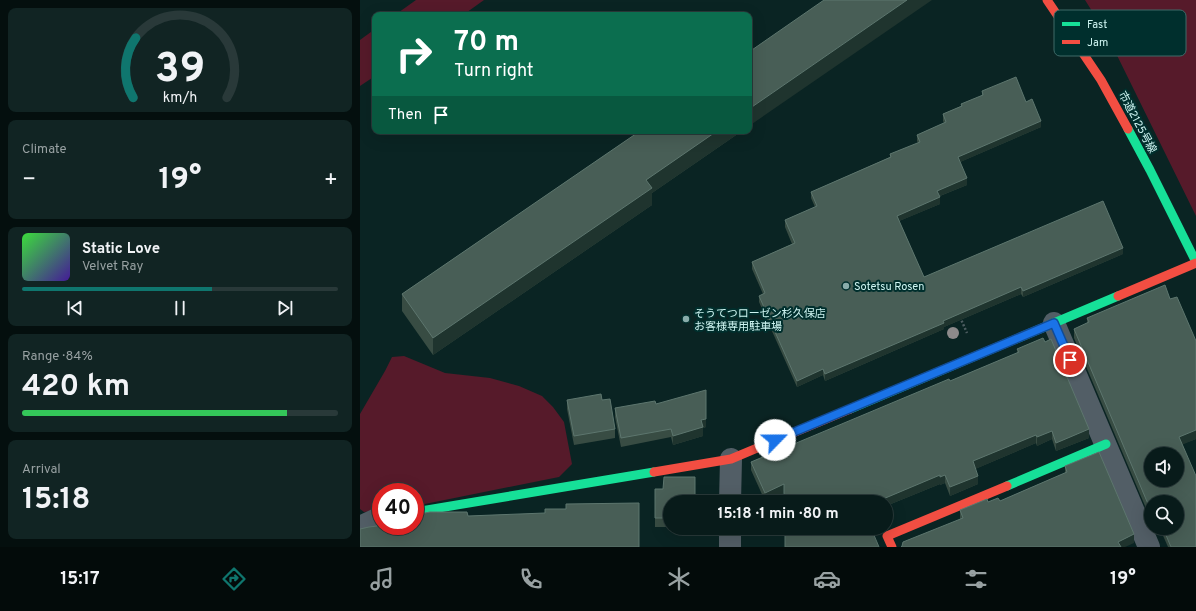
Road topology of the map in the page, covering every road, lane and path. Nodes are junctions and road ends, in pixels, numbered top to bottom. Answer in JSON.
{"nodes":[{"id":1,"x":1047,"y":0,"type":"edge"},
{"id":2,"x":1054,"y":10,"type":"edge"},
{"id":3,"x":1085,"y":56,"type":"edge"},
{"id":4,"x":1196,"y":263,"type":"edge"},
{"id":5,"x":960,"y":316,"type":"edge"},
{"id":6,"x":962,"y":323,"type":"edge"},
{"id":7,"x":1054,"y":323,"type":"junction"},
{"id":8,"x":1106,"y":444,"type":"junction"},
{"id":9,"x":731,"y":459,"type":"junction"},
{"id":10,"x":730,"y":495,"type":"edge"},
{"id":11,"x":424,"y":510,"type":"edge"},
{"id":12,"x":372,"y":521,"type":"edge"},
{"id":13,"x":360,"y":527,"type":"edge"},
{"id":14,"x":730,"y":535,"type":"edge"},
{"id":15,"x":730,"y":547,"type":"edge"},
{"id":16,"x":892,"y":547,"type":"edge"},
{"id":17,"x":1149,"y":547,"type":"edge"}],
"edges":[{"from":1,"to":2,"type":"street","name":"市道2125号線"},
{"from":3,"to":4,"type":"street","name":"市道2125号線"},
{"from":4,"to":7,"type":"street"},
{"from":5,"to":6,"type":"path"},
{"from":7,"to":8,"type":"street"},
{"from":7,"to":9,"type":"street"},
{"from":8,"to":16,"type":"street"},
{"from":8,"to":17,"type":"street"},
{"from":9,"to":10,"type":"street"},
{"from":9,"to":11,"type":"street"},
{"from":12,"to":13,"type":"street"},
{"from":14,"to":15,"type":"street"}]}
